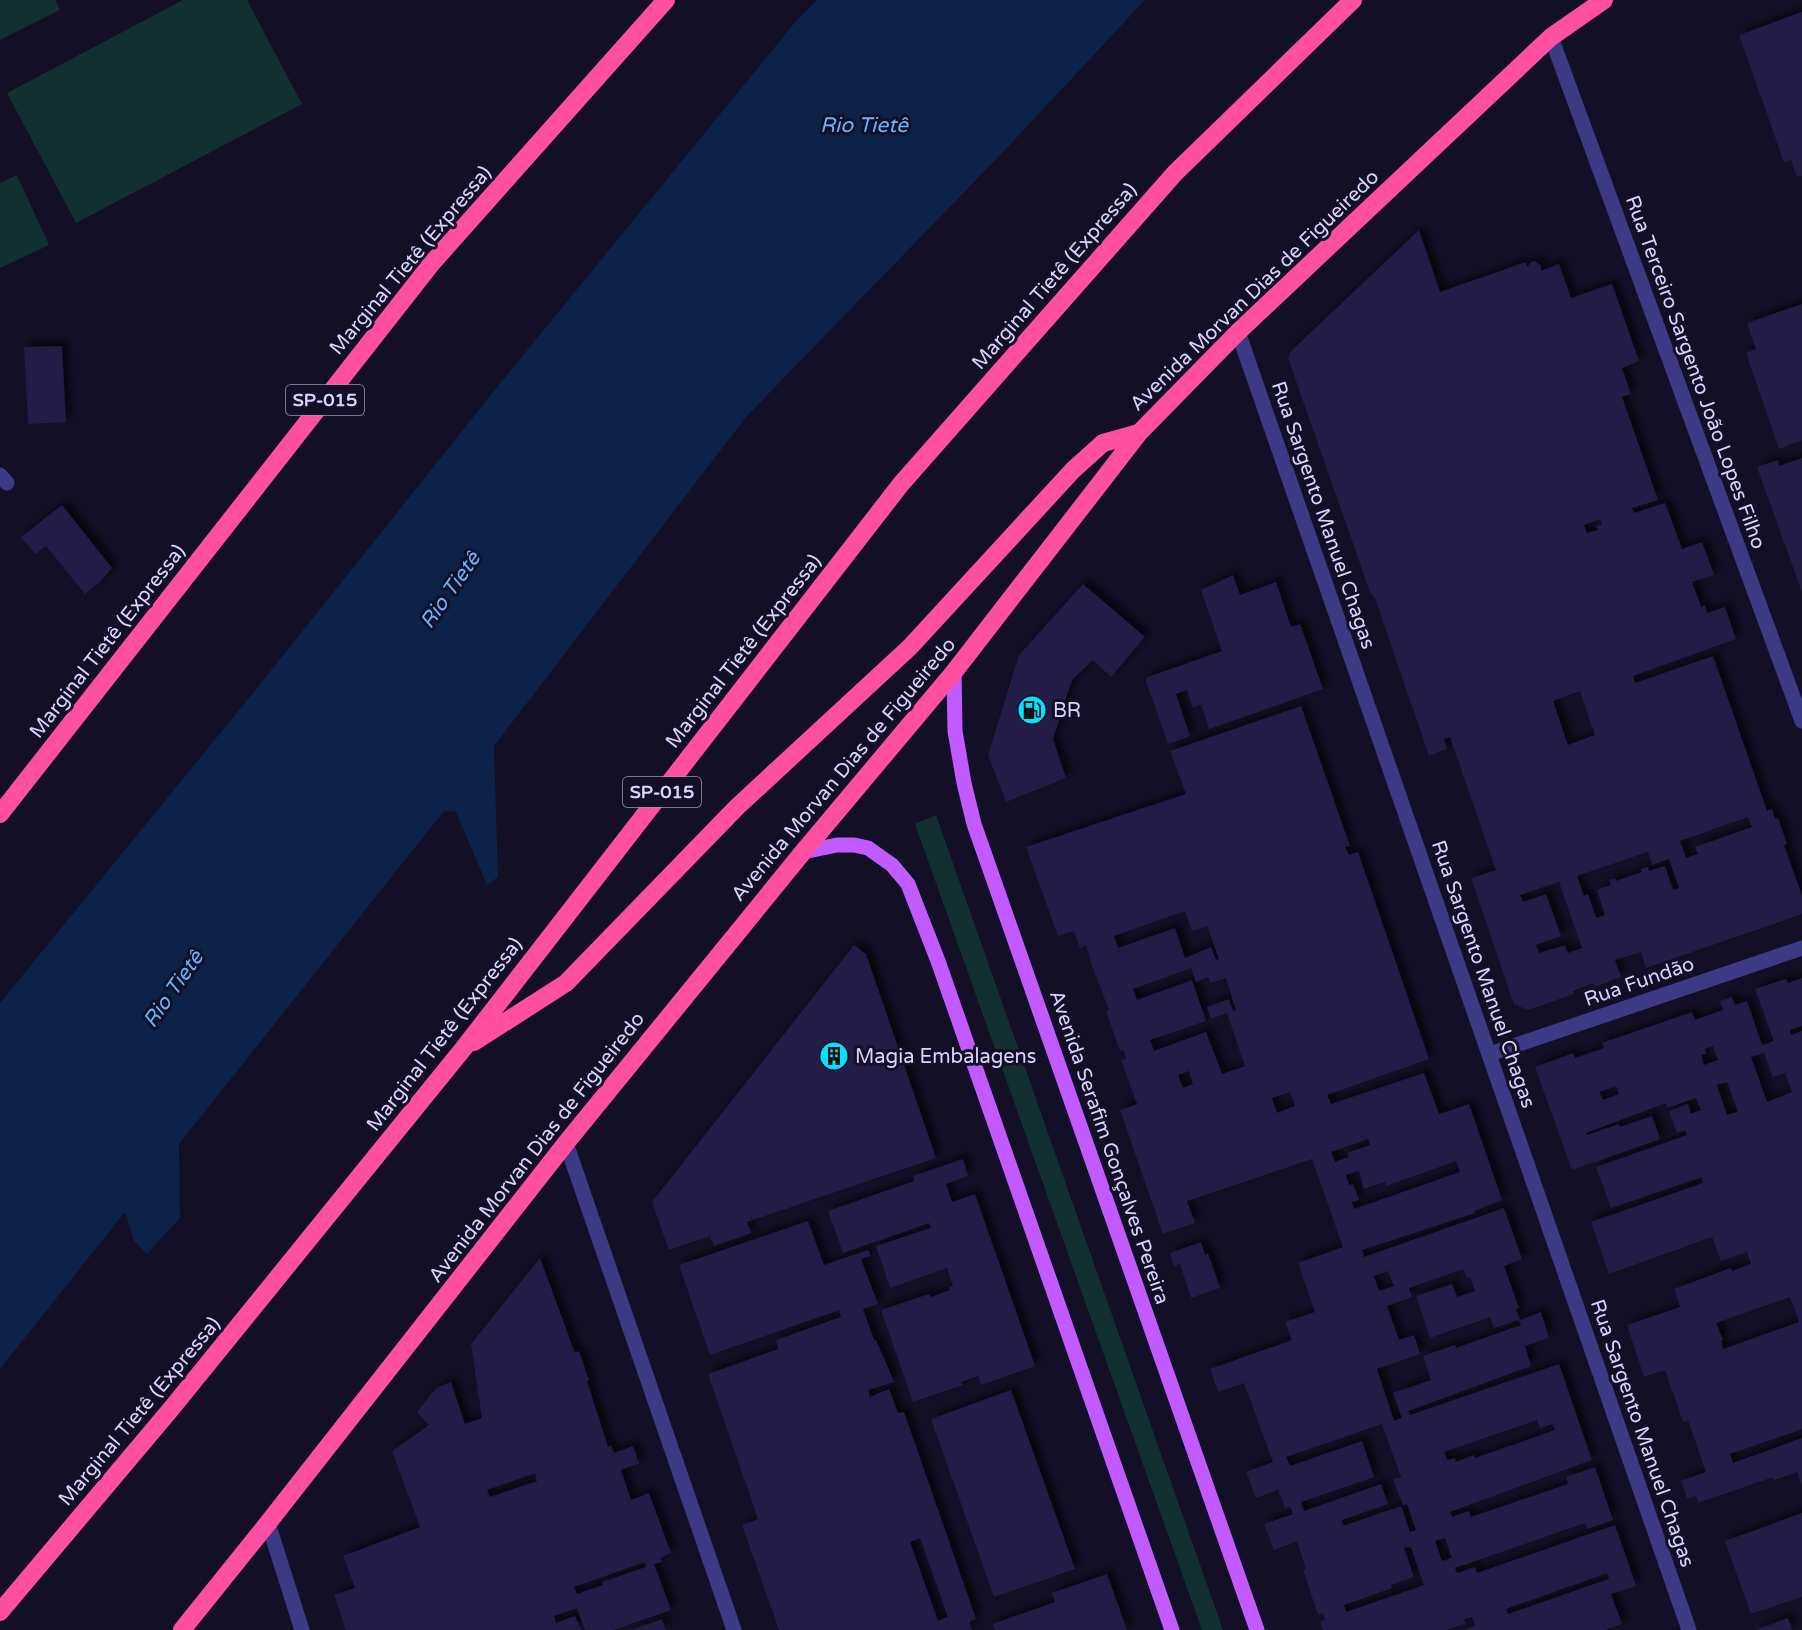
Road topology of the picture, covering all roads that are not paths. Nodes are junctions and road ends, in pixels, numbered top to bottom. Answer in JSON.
{"nodes":[{"id":1,"x":666,"y":0,"type":"edge"},
{"id":2,"x":1353,"y":0,"type":"edge"},
{"id":3,"x":1604,"y":0,"type":"edge"},
{"id":4,"x":1551,"y":37,"type":"junction"},
{"id":5,"x":1238,"y":332,"type":"junction"},
{"id":6,"x":1139,"y":433,"type":"junction"},
{"id":7,"x":954,"y":672,"type":"junction"},
{"id":8,"x":1802,"y":721,"type":"edge"},
{"id":9,"x":0,"y":814,"type":"edge"},
{"id":10,"x":803,"y":852,"type":"junction"},
{"id":11,"x":1802,"y":948,"type":"edge"},
{"id":12,"x":463,"y":1049,"type":"junction"},
{"id":13,"x":1490,"y":1054,"type":"junction"},
{"id":14,"x":566,"y":1143,"type":"junction"},
{"id":15,"x":268,"y":1523,"type":"junction"},
{"id":16,"x":0,"y":1612,"type":"edge"},
{"id":17,"x":182,"y":1630,"type":"edge"},
{"id":18,"x":302,"y":1630,"type":"edge"},
{"id":19,"x":734,"y":1630,"type":"edge"},
{"id":20,"x":1172,"y":1630,"type":"edge"},
{"id":21,"x":1257,"y":1630,"type":"edge"},
{"id":22,"x":1689,"y":1630,"type":"edge"}],
"edges":[{"from":1,"to":9,"type":"highway","name":"Marginal Tietê (Expressa)","number":"SP-015"},
{"from":2,"to":12,"type":"highway","name":"Marginal Tietê (Expressa)","number":"SP-015"},
{"from":3,"to":4,"type":"highway","name":"Avenida Morvan Dias de Figueiredo"},
{"from":4,"to":5,"type":"highway","name":"Avenida Morvan Dias de Figueiredo"},
{"from":4,"to":8,"type":"street","name":"Rua Terceiro Sargento João Lopes Filho"},
{"from":5,"to":6,"type":"highway","name":"Avenida Morvan Dias de Figueiredo"},
{"from":5,"to":13,"type":"street","name":"Rua Sargento Manuel Chagas"},
{"from":6,"to":7,"type":"highway","name":"Avenida Morvan Dias de Figueiredo"},
{"from":6,"to":12,"type":"highway"},
{"from":7,"to":10,"type":"highway","name":"Avenida Morvan Dias de Figueiredo"},
{"from":7,"to":21,"type":"main road","name":"Avenida Serafim Gonçalves Pereira"},
{"from":10,"to":14,"type":"highway","name":"Avenida Morvan Dias de Figueiredo"},
{"from":10,"to":20,"type":"main road"},
{"from":11,"to":13,"type":"street","name":"Rua Fundão"},
{"from":12,"to":16,"type":"highway","name":"Marginal Tietê (Expressa)","number":"SP-015"},
{"from":13,"to":22,"type":"street","name":"Rua Sargento Manuel Chagas"},
{"from":14,"to":15,"type":"highway","name":"Avenida Morvan Dias de Figueiredo"},
{"from":14,"to":19,"type":"street"},
{"from":15,"to":17,"type":"highway","name":"Avenida Morvan Dias de Figueiredo"},
{"from":15,"to":18,"type":"street"}]}
